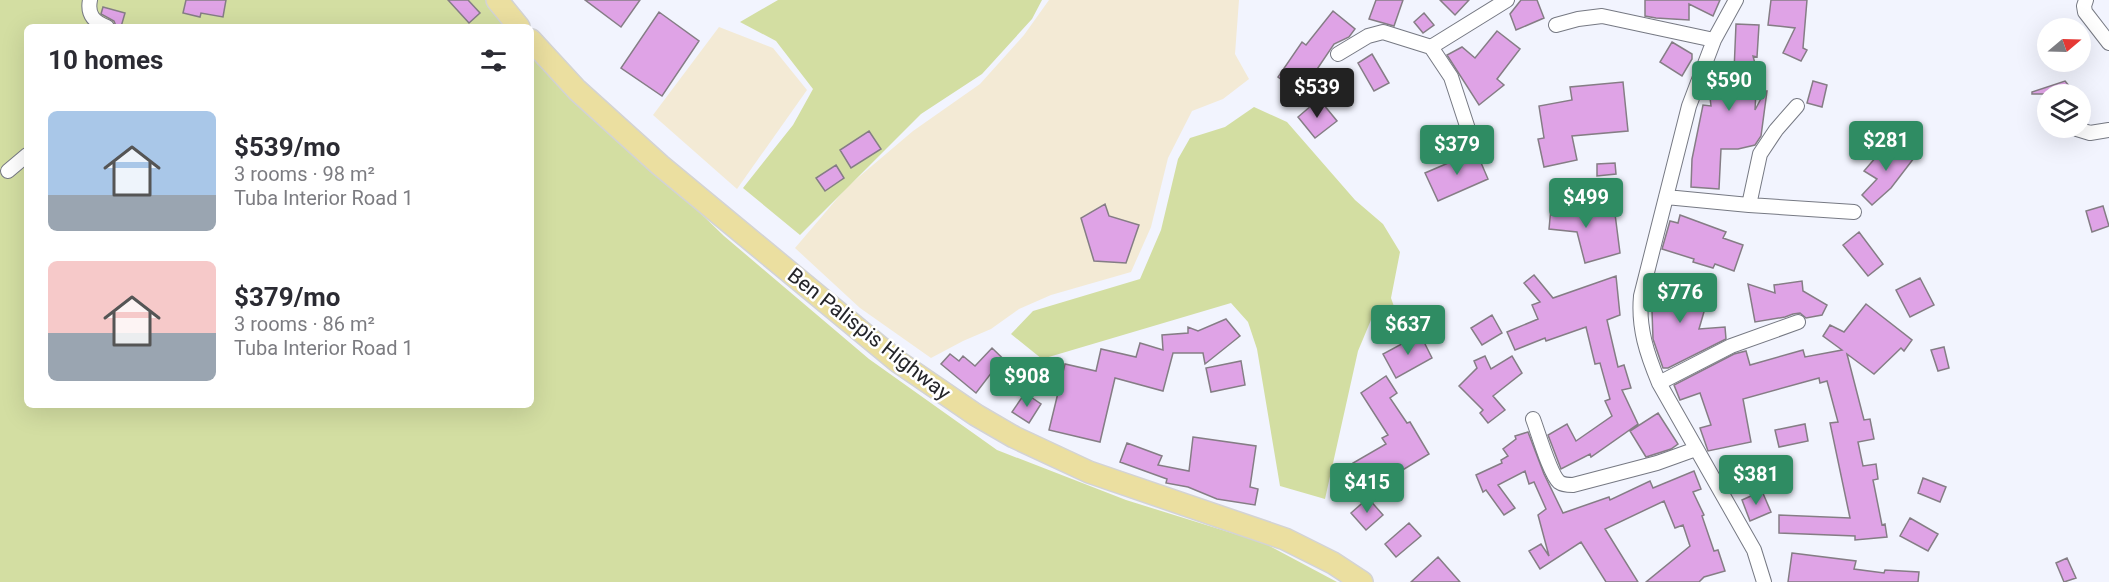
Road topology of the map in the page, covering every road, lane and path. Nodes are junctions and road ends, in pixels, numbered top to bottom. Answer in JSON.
{"nodes":[{"id":1,"x":90,"y":0,"type":"edge"},
{"id":2,"x":497,"y":0,"type":"edge"},
{"id":3,"x":1507,"y":0,"type":"edge"},
{"id":4,"x":1736,"y":0,"type":"edge"},
{"id":5,"x":2073,"y":0,"type":"edge"},
{"id":6,"x":2086,"y":6,"type":"edge"},
{"id":7,"x":100,"y":24,"type":"edge"},
{"id":8,"x":517,"y":24,"type":"edge"},
{"id":9,"x":1556,"y":25,"type":"dead end"},
{"id":10,"x":1714,"y":40,"type":"junction"},
{"id":11,"x":534,"y":43,"type":"edge"},
{"id":12,"x":2109,"y":43,"type":"edge"},
{"id":13,"x":1431,"y":47,"type":"junction"},
{"id":14,"x":1338,"y":54,"type":"dead end"},
{"id":15,"x":1797,"y":106,"type":"dead end"},
{"id":16,"x":2109,"y":130,"type":"edge"},
{"id":17,"x":1469,"y":132,"type":"dead end"},
{"id":18,"x":2091,"y":133,"type":"edge"},
{"id":19,"x":24,"y":158,"type":"edge"},
{"id":20,"x":8,"y":171,"type":"dead end"},
{"id":21,"x":1666,"y":197,"type":"junction"},
{"id":22,"x":1749,"y":205,"type":"junction"},
{"id":23,"x":1854,"y":212,"type":"dead end"},
{"id":24,"x":1798,"y":322,"type":"dead end"},
{"id":25,"x":1659,"y":382,"type":"junction"},
{"id":26,"x":1533,"y":419,"type":"dead end"},
{"id":27,"x":1696,"y":449,"type":"junction"},
{"id":28,"x":1362,"y":582,"type":"edge"},
{"id":29,"x":1764,"y":582,"type":"edge"}],
"edges":[{"from":1,"to":7,"type":"street"},
{"from":2,"to":8,"type":"main road"},
{"from":3,"to":13,"type":"street"},
{"from":4,"to":10,"type":"street"},
{"from":5,"to":6,"type":"street"},
{"from":6,"to":12,"type":"street"},
{"from":9,"to":10,"type":"street"},
{"from":10,"to":21,"type":"street"},
{"from":11,"to":28,"type":"main road","name":"Ben Palispis Highway"},
{"from":13,"to":14,"type":"street"},
{"from":13,"to":17,"type":"street"},
{"from":15,"to":22,"type":"street"},
{"from":16,"to":18,"type":"street"},
{"from":19,"to":20,"type":"street"},
{"from":21,"to":22,"type":"street"},
{"from":21,"to":25,"type":"street"},
{"from":22,"to":23,"type":"street"},
{"from":24,"to":25,"type":"street"},
{"from":25,"to":27,"type":"street"},
{"from":26,"to":27,"type":"street"},
{"from":27,"to":29,"type":"street"}]}
